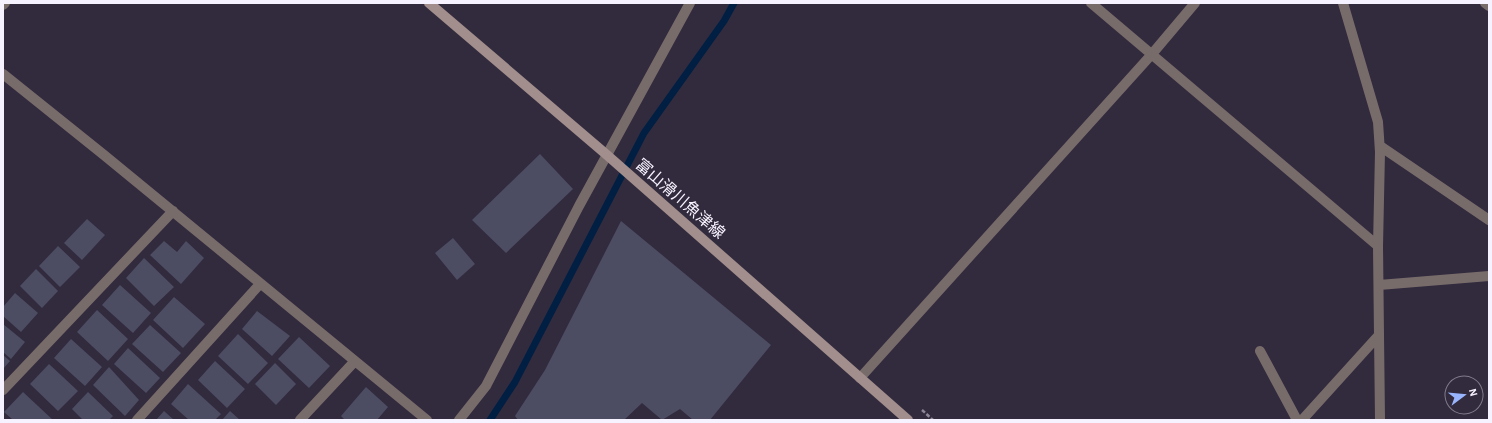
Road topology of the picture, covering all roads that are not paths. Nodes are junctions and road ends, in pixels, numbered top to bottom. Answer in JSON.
{"nodes":[{"id":1,"x":5,"y":3,"type":"edge"},
{"id":2,"x":690,"y":3,"type":"edge"},
{"id":3,"x":1091,"y":3,"type":"edge"},
{"id":4,"x":1195,"y":3,"type":"edge"},
{"id":5,"x":1343,"y":3,"type":"edge"},
{"id":6,"x":1485,"y":3,"type":"edge"},
{"id":7,"x":3,"y":5,"type":"edge"},
{"id":8,"x":433,"y":6,"type":"edge"},
{"id":9,"x":1489,"y":6,"type":"edge"},
{"id":10,"x":1152,"y":54,"type":"junction"},
{"id":11,"x":3,"y":74,"type":"edge"},
{"id":12,"x":1380,"y":146,"type":"junction"},
{"id":13,"x":607,"y":155,"type":"junction"},
{"id":14,"x":173,"y":211,"type":"junction"},
{"id":15,"x":1489,"y":220,"type":"edge"},
{"id":16,"x":1378,"y":246,"type":"junction"},
{"id":17,"x":1489,"y":276,"type":"edge"},
{"id":18,"x":260,"y":284,"type":"junction"},
{"id":19,"x":1379,"y":285,"type":"junction"},
{"id":20,"x":1379,"y":335,"type":"junction"},
{"id":21,"x":1260,"y":351,"type":"dead end"},
{"id":22,"x":355,"y":361,"type":"junction"},
{"id":23,"x":860,"y":378,"type":"junction"},
{"id":24,"x":3,"y":390,"type":"edge"},
{"id":25,"x":136,"y":420,"type":"edge"},
{"id":26,"x":300,"y":420,"type":"edge"},
{"id":27,"x":427,"y":420,"type":"edge"},
{"id":28,"x":459,"y":420,"type":"edge"},
{"id":29,"x":908,"y":420,"type":"edge"},
{"id":30,"x":1296,"y":420,"type":"edge"},
{"id":31,"x":1302,"y":420,"type":"edge"},
{"id":32,"x":1380,"y":420,"type":"edge"}],
"edges":[{"from":1,"to":7,"type":"street"},
{"from":2,"to":13,"type":"street"},
{"from":3,"to":10,"type":"street"},
{"from":4,"to":10,"type":"street"},
{"from":5,"to":12,"type":"street"},
{"from":6,"to":9,"type":"street"},
{"from":8,"to":13,"type":"main road","name":"富山滑川魚津線"},
{"from":10,"to":16,"type":"street"},
{"from":10,"to":23,"type":"street"},
{"from":11,"to":14,"type":"street"},
{"from":12,"to":15,"type":"street"},
{"from":12,"to":16,"type":"street"},
{"from":13,"to":23,"type":"main road","name":"富山滑川魚津線"},
{"from":13,"to":28,"type":"street"},
{"from":14,"to":18,"type":"street"},
{"from":14,"to":24,"type":"street"},
{"from":16,"to":19,"type":"street"},
{"from":17,"to":19,"type":"street"},
{"from":18,"to":22,"type":"street"},
{"from":18,"to":25,"type":"street"},
{"from":19,"to":20,"type":"street"},
{"from":20,"to":31,"type":"street"},
{"from":20,"to":32,"type":"street"},
{"from":21,"to":30,"type":"street"},
{"from":22,"to":26,"type":"street"},
{"from":22,"to":27,"type":"street"},
{"from":23,"to":29,"type":"main road","name":"富山滑川魚津線"}]}
